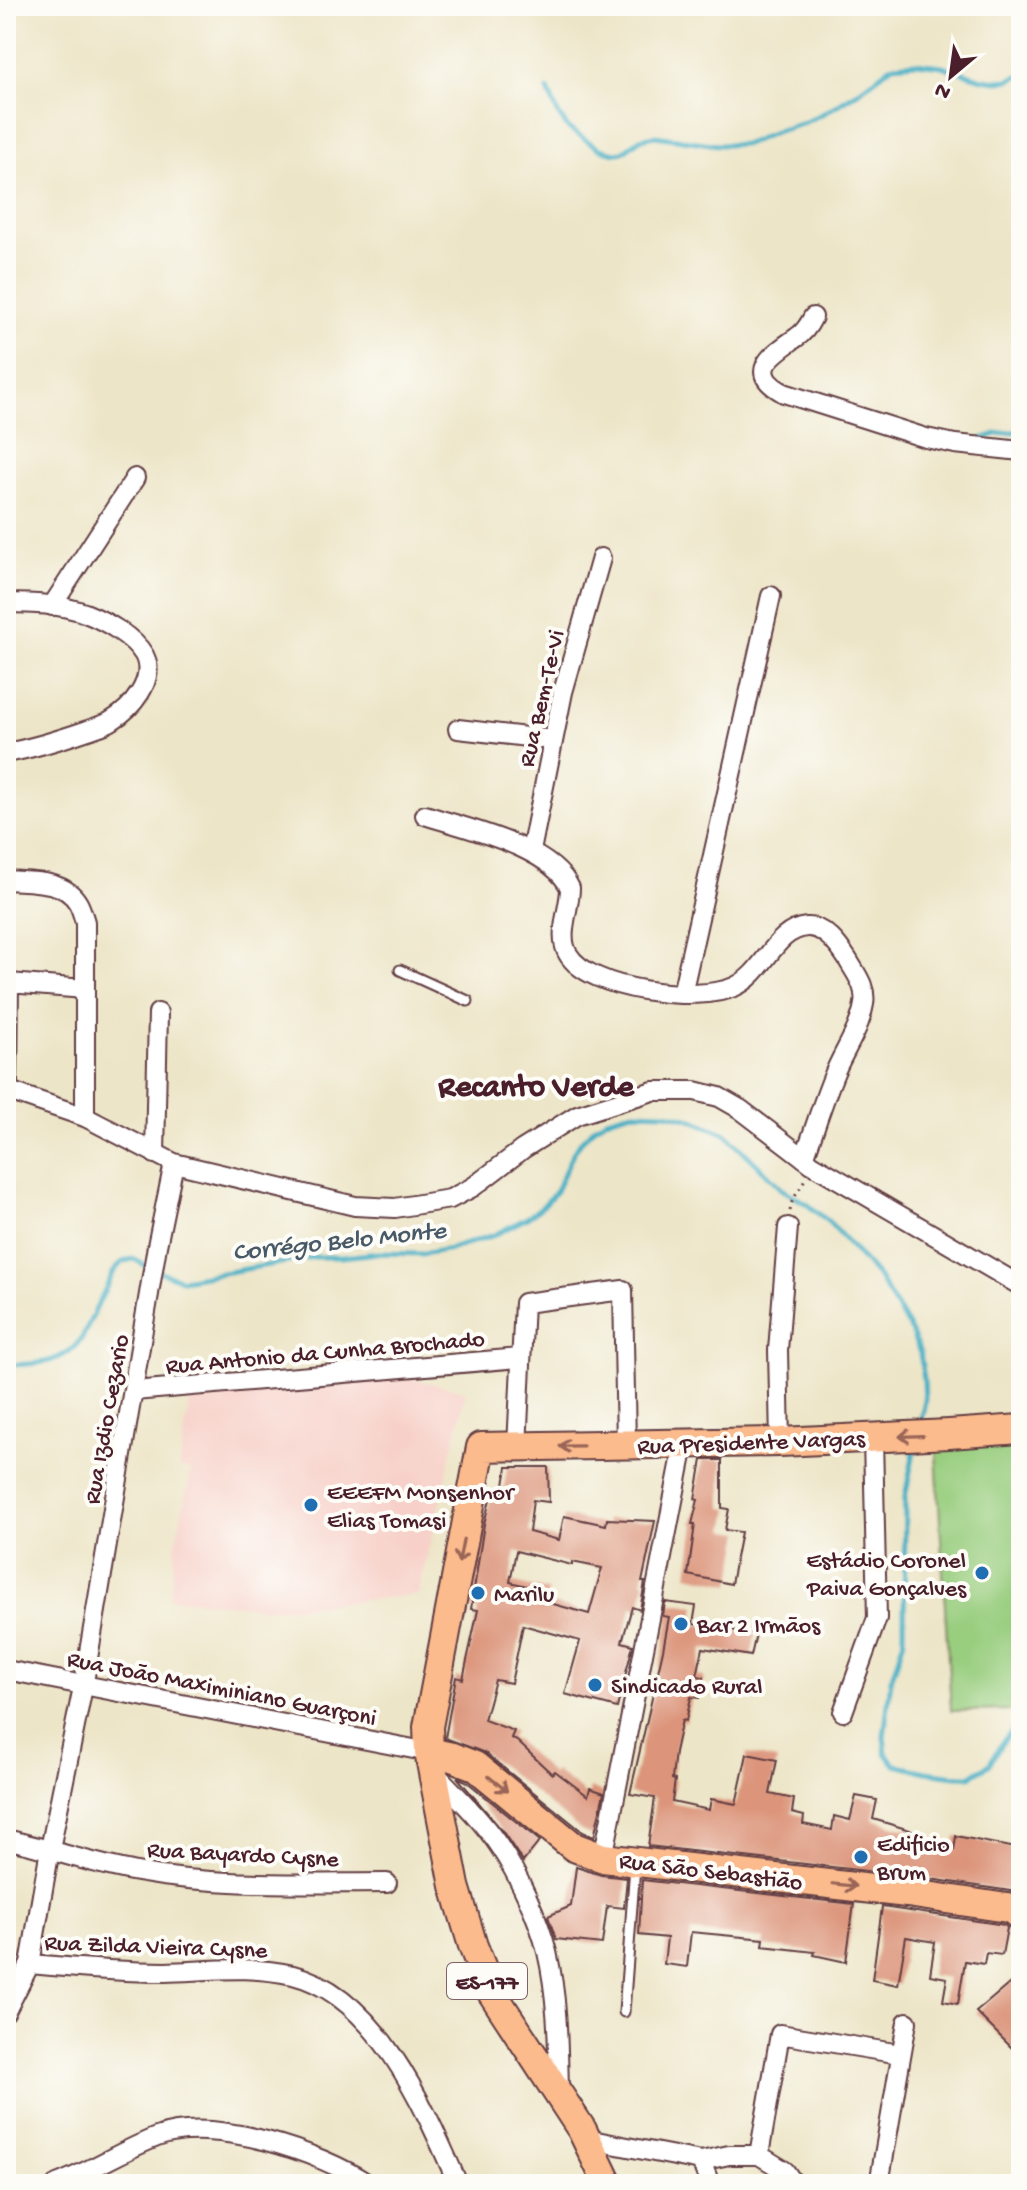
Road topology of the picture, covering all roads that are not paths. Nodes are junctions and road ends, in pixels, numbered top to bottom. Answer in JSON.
{"nodes":[{"id":1,"x":813,"y":317,"type":"dead end"},
{"id":2,"x":1021,"y":451,"type":"edge"},
{"id":3,"x":135,"y":478,"type":"dead end"},
{"id":4,"x":601,"y":558,"type":"dead end"},
{"id":5,"x":771,"y":596,"type":"dead end"},
{"id":6,"x":6,"y":603,"type":"edge"},
{"id":7,"x":52,"y":606,"type":"junction"},
{"id":8,"x":458,"y":729,"type":"dead end"},
{"id":9,"x":553,"y":740,"type":"junction"},
{"id":10,"x":6,"y":753,"type":"edge"},
{"id":11,"x":425,"y":815,"type":"dead end"},
{"id":12,"x":531,"y":851,"type":"junction"},
{"id":13,"x":6,"y":880,"type":"edge"},
{"id":14,"x":400,"y":970,"type":"dead end"},
{"id":15,"x":85,"y":989,"type":"junction"},
{"id":16,"x":682,"y":994,"type":"junction"},
{"id":17,"x":468,"y":1001,"type":"dead end"},
{"id":18,"x":158,"y":1013,"type":"dead end"},
{"id":19,"x":7,"y":1090,"type":"edge"},
{"id":20,"x":85,"y":1117,"type":"junction"},
{"id":21,"x":155,"y":1154,"type":"junction"},
{"id":22,"x":804,"y":1158,"type":"junction"},
{"id":23,"x":174,"y":1163,"type":"junction"},
{"id":24,"x":788,"y":1227,"type":"dead end"},
{"id":25,"x":1021,"y":1286,"type":"edge"},
{"id":26,"x":520,"y":1358,"type":"junction"},
{"id":27,"x":134,"y":1391,"type":"junction"},
{"id":28,"x":1021,"y":1429,"type":"edge"},
{"id":29,"x":873,"y":1438,"type":"junction"},
{"id":30,"x":780,"y":1442,"type":"junction"},
{"id":31,"x":626,"y":1445,"type":"junction"},
{"id":32,"x":684,"y":1445,"type":"junction"},
{"id":33,"x":517,"y":1447,"type":"junction"},
{"id":34,"x":6,"y":1670,"type":"edge"},
{"id":35,"x":843,"y":1712,"type":"dead end"},
{"id":36,"x":431,"y":1762,"type":"junction"},
{"id":37,"x":6,"y":1839,"type":"edge"},
{"id":38,"x":50,"y":1849,"type":"junction"},
{"id":39,"x":603,"y":1858,"type":"junction"},
{"id":40,"x":636,"y":1862,"type":"junction"},
{"id":41,"x":387,"y":1883,"type":"dead end"},
{"id":42,"x":1019,"y":1912,"type":"edge"},
{"id":43,"x":30,"y":1964,"type":"junction"},
{"id":44,"x":6,"y":2011,"type":"edge"},
{"id":45,"x":624,"y":2012,"type":"dead end"},
{"id":46,"x":907,"y":2022,"type":"dead end"},
{"id":47,"x":900,"y":2054,"type":"junction"},
{"id":48,"x":559,"y":2096,"type":"junction"},
{"id":49,"x":586,"y":2139,"type":"junction"},
{"id":50,"x":759,"y":2155,"type":"junction"},
{"id":51,"x":701,"y":2161,"type":"junction"},
{"id":52,"x":57,"y":2184,"type":"edge"},
{"id":53,"x":368,"y":2184,"type":"edge"},
{"id":54,"x":458,"y":2184,"type":"edge"},
{"id":55,"x":608,"y":2184,"type":"edge"},
{"id":56,"x":710,"y":2184,"type":"edge"},
{"id":57,"x":794,"y":2184,"type":"edge"},
{"id":58,"x":879,"y":2184,"type":"edge"}],
"edges":[{"from":1,"to":2,"type":"street"},
{"from":3,"to":7,"type":"street"},
{"from":4,"to":9,"type":"street","name":"Rua Bem-Te-Vi"},
{"from":5,"to":16,"type":"street"},
{"from":6,"to":7,"type":"street"},
{"from":7,"to":10,"type":"street"},
{"from":8,"to":9,"type":"street"},
{"from":9,"to":12,"type":"street","name":"Rua Bem-Te-Vi"},
{"from":11,"to":12,"type":"street"},
{"from":12,"to":16,"type":"street"},
{"from":13,"to":15,"type":"street"},
{"from":14,"to":17,"type":"lane"},
{"from":15,"to":19,"type":"street"},
{"from":15,"to":20,"type":"street"},
{"from":16,"to":22,"type":"street"},
{"from":18,"to":21,"type":"street"},
{"from":19,"to":20,"type":"street"},
{"from":20,"to":21,"type":"street"},
{"from":21,"to":23,"type":"street"},
{"from":22,"to":23,"type":"street"},
{"from":22,"to":25,"type":"street"},
{"from":23,"to":27,"type":"street","name":"Rua Izdio Cezario"},
{"from":24,"to":30,"type":"street"},
{"from":26,"to":27,"type":"street","name":"Rua Antonio da Cunha Brochado"},
{"from":26,"to":31,"type":"street"},
{"from":26,"to":33,"type":"street"},
{"from":27,"to":38,"type":"street","name":"Rua Izdio Cezario"},
{"from":28,"to":29,"type":"main road","name":"Rua Presidente Vargas","number":"ES-177","one_way":true},
{"from":29,"to":30,"type":"main road","name":"Rua Presidente Vargas","number":"ES-177"},
{"from":29,"to":35,"type":"street"},
{"from":30,"to":32,"type":"main road","name":"Rua Presidente Vargas","number":"ES-177"},
{"from":31,"to":32,"type":"main road","name":"Rua Presidente Vargas","number":"ES-177"},
{"from":31,"to":33,"type":"main road","name":"Rua Presidente Vargas","number":"ES-177","one_way":true},
{"from":32,"to":39,"type":"street"},
{"from":33,"to":36,"type":"main road","name":"Rua Presidente Vargas","number":"ES-177","one_way":true},
{"from":34,"to":36,"type":"street","name":"Rua João Maximiniano Guarçoni"},
{"from":36,"to":39,"type":"main road","name":"Rua São Sebastião","one_way":true},
{"from":36,"to":48,"type":"main road","number":"ES-177"},
{"from":36,"to":48,"type":"street"},
{"from":37,"to":38,"type":"street","name":"Rua Bayardo Cysne"},
{"from":38,"to":41,"type":"street","name":"Rua Bayardo Cysne"},
{"from":38,"to":43,"type":"street","name":"Rua Izdio Cezario"},
{"from":39,"to":40,"type":"main road","name":"Rua São Sebastião"},
{"from":40,"to":42,"type":"main road","name":"Rua São Sebastião","one_way":true},
{"from":40,"to":45,"type":"lane"},
{"from":43,"to":44,"type":"street","name":"Rua Izdio Cezario"},
{"from":43,"to":54,"type":"street","name":"Rua Zilda Vieira Cysne"},
{"from":46,"to":47,"type":"street"},
{"from":47,"to":50,"type":"street"},
{"from":47,"to":58,"type":"street"},
{"from":48,"to":49,"type":"main road","number":"ES-177"},
{"from":49,"to":51,"type":"street"},
{"from":49,"to":55,"type":"main road","number":"ES-177"},
{"from":50,"to":51,"type":"street"},
{"from":50,"to":57,"type":"street"},
{"from":51,"to":56,"type":"street"},
{"from":52,"to":53,"type":"street"}]}
